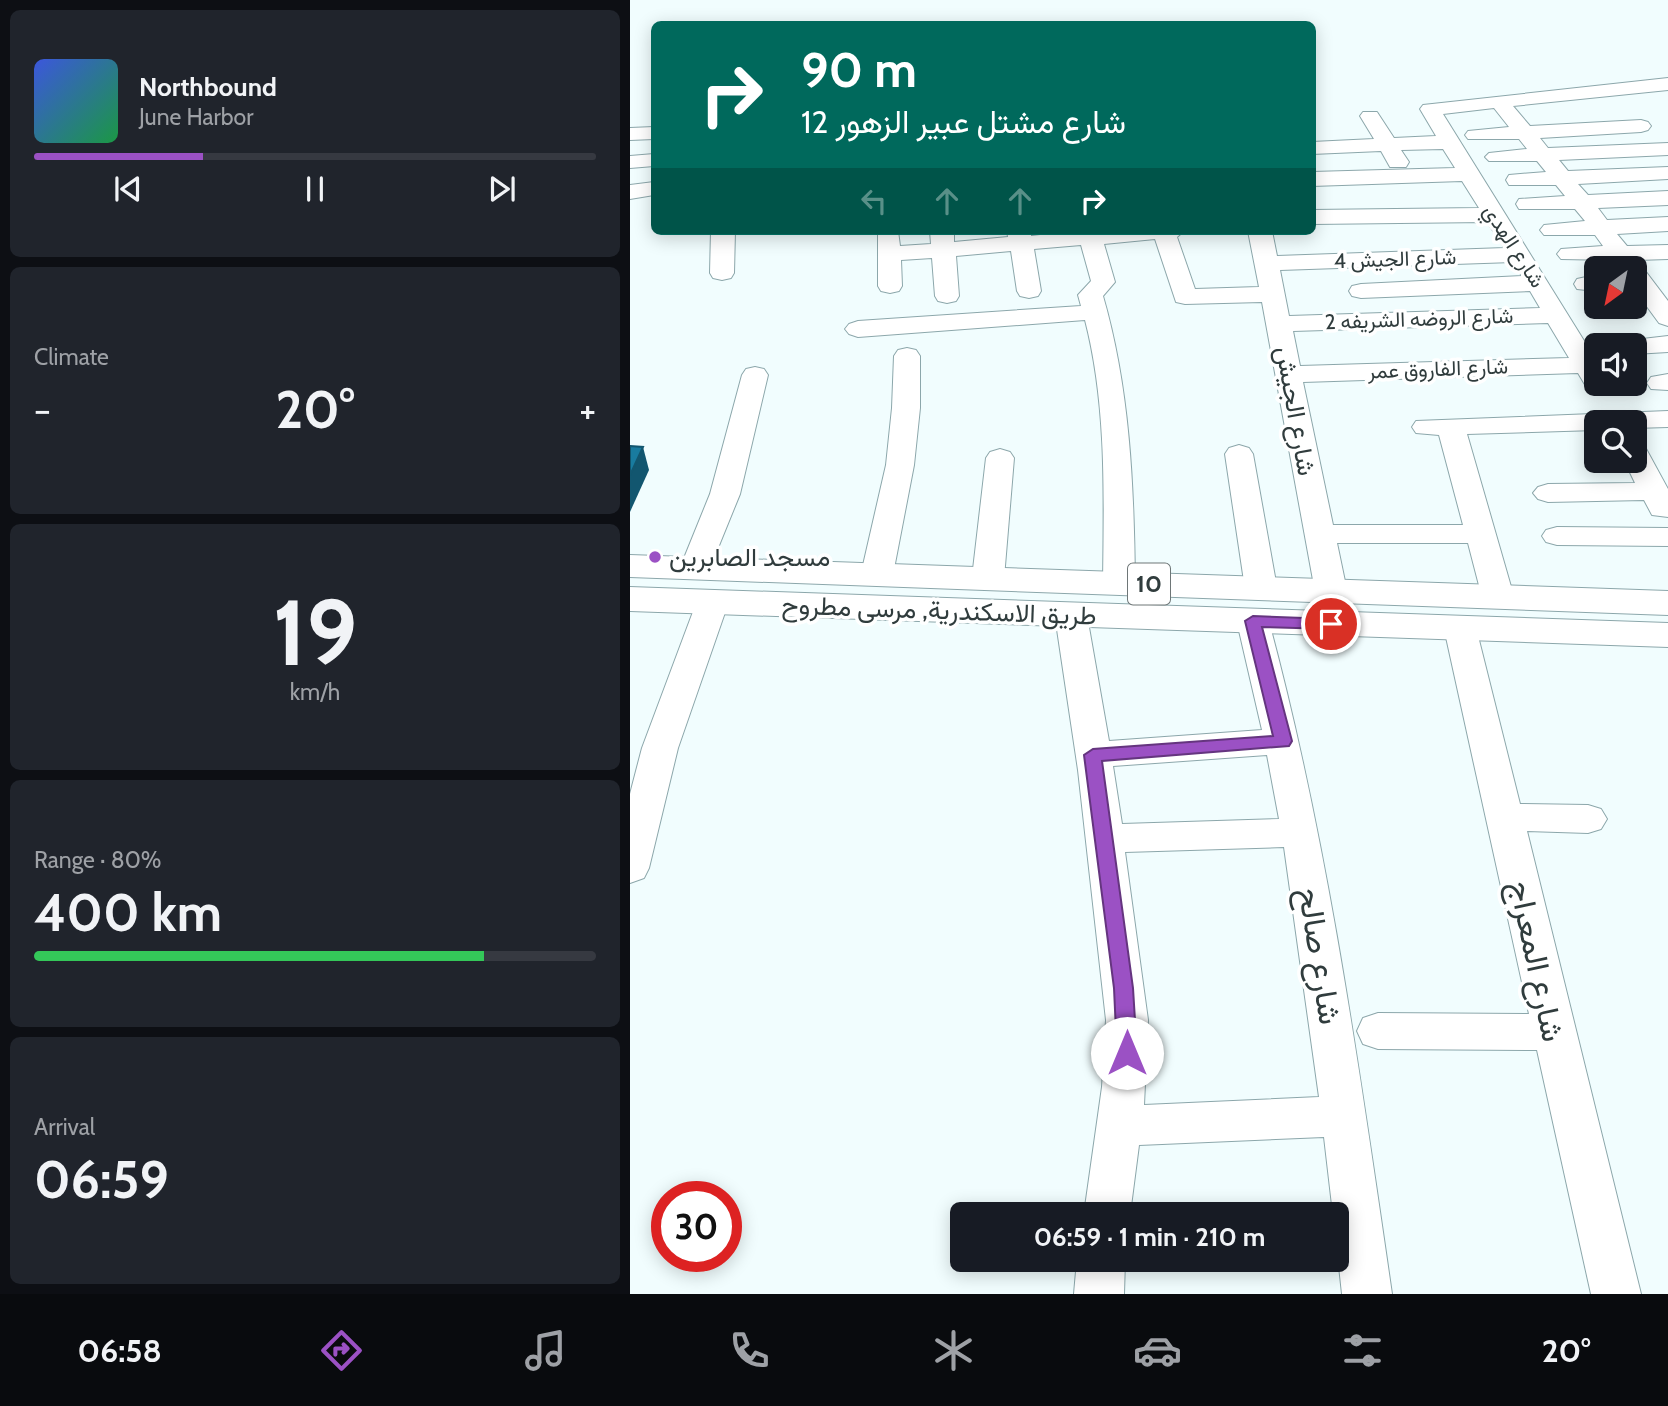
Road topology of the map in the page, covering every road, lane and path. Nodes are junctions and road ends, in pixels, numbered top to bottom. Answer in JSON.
{"nodes":[{"id":1,"x":1668,"y":83,"type":"edge"},
{"id":2,"x":1603,"y":90,"type":"junction"},
{"id":3,"x":1498,"y":101,"type":"junction"},
{"id":4,"x":1370,"y":117,"type":"dead end"},
{"id":5,"x":1634,"y":120,"type":"junction"},
{"id":6,"x":1520,"y":125,"type":"junction"},
{"id":7,"x":651,"y":133,"type":"edge"},
{"id":8,"x":630,"y":134,"type":"edge"},
{"id":9,"x":1475,"y":135,"type":"dead end"},
{"id":10,"x":1449,"y":142,"type":"junction"},
{"id":11,"x":1388,"y":145,"type":"junction"},
{"id":12,"x":1320,"y":148,"type":"edge"},
{"id":13,"x":1667,"y":150,"type":"edge"},
{"id":14,"x":1543,"y":155,"type":"junction"},
{"id":15,"x":1496,"y":157,"type":"dead end"},
{"id":16,"x":651,"y":160,"type":"edge"},
{"id":17,"x":630,"y":162,"type":"edge"},
{"id":18,"x":1668,"y":173,"type":"edge"},
{"id":19,"x":1469,"y":174,"type":"junction"},
{"id":20,"x":1407,"y":177,"type":"junction"},
{"id":21,"x":1563,"y":178,"type":"junction"},
{"id":22,"x":1316,"y":179,"type":"edge"},
{"id":23,"x":1517,"y":180,"type":"dead end"},
{"id":24,"x":651,"y":189,"type":"edge"},
{"id":25,"x":630,"y":192,"type":"edge"},
{"id":26,"x":1668,"y":198,"type":"edge"},
{"id":27,"x":1582,"y":202,"type":"junction"},
{"id":28,"x":1527,"y":204,"type":"dead end"},
{"id":29,"x":1438,"y":215,"type":"junction"},
{"id":30,"x":1494,"y":215,"type":"junction"},
{"id":31,"x":1322,"y":217,"type":"edge"},
{"id":32,"x":1668,"y":224,"type":"edge"},
{"id":33,"x":1602,"y":228,"type":"junction"},
{"id":34,"x":1552,"y":230,"type":"dead end"},
{"id":35,"x":723,"y":235,"type":"edge"},
{"id":36,"x":1067,"y":235,"type":"edge"},
{"id":37,"x":1090,"y":235,"type":"edge"},
{"id":38,"x":1165,"y":235,"type":"edge"},
{"id":39,"x":1261,"y":235,"type":"edge"},
{"id":40,"x":1020,"y":237,"type":"edge"},
{"id":41,"x":942,"y":240,"type":"edge"},
{"id":42,"x":889,"y":242,"type":"edge"},
{"id":43,"x":1668,"y":252,"type":"edge"},
{"id":44,"x":1569,"y":254,"type":"dead end"},
{"id":45,"x":1521,"y":255,"type":"junction"},
{"id":46,"x":1622,"y":256,"type":"edge"},
{"id":47,"x":1468,"y":257,"type":"junction"},
{"id":48,"x":1584,"y":258,"type":"edge"},
{"id":49,"x":1349,"y":260,"type":"junction"},
{"id":50,"x":1268,"y":263,"type":"junction"},
{"id":51,"x":1647,"y":263,"type":"edge"},
{"id":52,"x":722,"y":273,"type":"dead end"},
{"id":53,"x":1647,"y":275,"type":"edge"},
{"id":54,"x":1668,"y":280,"type":"edge"},
{"id":55,"x":1538,"y":283,"type":"junction"},
{"id":56,"x":890,"y":286,"type":"dead end"},
{"id":57,"x":1647,"y":290,"type":"edge"},
{"id":58,"x":1029,"y":291,"type":"dead end"},
{"id":59,"x":1361,"y":291,"type":"junction"},
{"id":60,"x":1272,"y":294,"type":"junction"},
{"id":61,"x":947,"y":296,"type":"dead end"},
{"id":62,"x":1096,"y":312,"type":"junction"},
{"id":63,"x":1666,"y":313,"type":"edge"},
{"id":64,"x":1557,"y":315,"type":"junction"},
{"id":65,"x":1382,"y":321,"type":"junction"},
{"id":66,"x":1280,"y":324,"type":"junction"},
{"id":67,"x":858,"y":329,"type":"dead end"},
{"id":68,"x":1668,"y":344,"type":"edge"},
{"id":69,"x":1647,"y":345,"type":"edge"},
{"id":70,"x":907,"y":356,"type":"dead end"},
{"id":71,"x":1584,"y":362,"type":"edge"},
{"id":72,"x":1407,"y":370,"type":"junction"},
{"id":73,"x":1290,"y":374,"type":"junction"},
{"id":74,"x":755,"y":375,"type":"dead end"},
{"id":75,"x":1584,"y":377,"type":"edge"},
{"id":76,"x":1668,"y":419,"type":"edge"},
{"id":77,"x":1647,"y":420,"type":"edge"},
{"id":78,"x":1584,"y":422,"type":"edge"},
{"id":79,"x":1239,"y":454,"type":"dead end"},
{"id":80,"x":1000,"y":458,"type":"dead end"},
{"id":81,"x":1645,"y":473,"type":"edge"},
{"id":82,"x":1655,"y":491,"type":"junction"},
{"id":83,"x":1548,"y":493,"type":"dead end"},
{"id":84,"x":1668,"y":518,"type":"edge"},
{"id":85,"x":1319,"y":534,"type":"junction"},
{"id":86,"x":1482,"y":534,"type":"junction"},
{"id":87,"x":1557,"y":536,"type":"dead end"},
{"id":88,"x":1668,"y":537,"type":"edge"},
{"id":89,"x":630,"y":566,"type":"edge"},
{"id":90,"x":696,"y":568,"type":"junction"},
{"id":91,"x":877,"y":575,"type":"junction"},
{"id":92,"x":988,"y":578,"type":"junction"},
{"id":93,"x":1119,"y":583,"type":"junction"},
{"id":94,"x":809,"y":589,"type":"junction"},
{"id":95,"x":1331,"y":591,"type":"junction"},
{"id":96,"x":1498,"y":597,"type":"junction"},
{"id":97,"x":630,"y":599,"type":"edge"},
{"id":98,"x":713,"y":601,"type":"junction"},
{"id":99,"x":1668,"y":604,"type":"edge"},
{"id":100,"x":1257,"y":605,"type":"junction"},
{"id":101,"x":1071,"y":616,"type":"junction"},
{"id":102,"x":1460,"y":628,"type":"junction"},
{"id":103,"x":1668,"y":635,"type":"edge"},
{"id":104,"x":1283,"y":741,"type":"junction"},
{"id":105,"x":1093,"y":755,"type":"junction"},
{"id":106,"x":642,"y":769,"type":"edge"},
{"id":107,"x":1506,"y":817,"type":"junction"},
{"id":108,"x":1588,"y":819,"type":"dead end"},
{"id":109,"x":1301,"y":832,"type":"junction"},
{"id":110,"x":1104,"y":839,"type":"junction"},
{"id":111,"x":630,"y":868,"type":"edge"},
{"id":112,"x":1378,"y":1031,"type":"dead end"},
{"id":113,"x":1552,"y":1032,"type":"junction"},
{"id":114,"x":1343,"y":1116,"type":"junction"},
{"id":115,"x":1119,"y":1126,"type":"junction"},
{"id":116,"x":1109,"y":1202,"type":"edge"},
{"id":117,"x":1100,"y":1272,"type":"edge"},
{"id":118,"x":1099,"y":1294,"type":"edge"},
{"id":119,"x":1367,"y":1294,"type":"edge"},
{"id":120,"x":1616,"y":1294,"type":"edge"}],
"edges":[{"from":1,"to":2,"type":"street"},
{"from":2,"to":3,"type":"street"},
{"from":2,"to":5,"type":"street"},
{"from":3,"to":6,"type":"street"},
{"from":3,"to":10,"type":"street","name":"شارع الهدي"},
{"from":4,"to":11,"type":"street"},
{"from":5,"to":6,"type":"street"},
{"from":5,"to":13,"type":"street"},
{"from":6,"to":9,"type":"street"},
{"from":6,"to":14,"type":"street"},
{"from":7,"to":8,"type":"street"},
{"from":10,"to":11,"type":"street"},
{"from":10,"to":19,"type":"street","name":"شارع الهدي"},
{"from":11,"to":12,"type":"street"},
{"from":11,"to":20,"type":"street"},
{"from":13,"to":14,"type":"street"},
{"from":14,"to":15,"type":"street"},
{"from":14,"to":21,"type":"street"},
{"from":16,"to":17,"type":"street"},
{"from":18,"to":21,"type":"street"},
{"from":19,"to":20,"type":"street"},
{"from":19,"to":30,"type":"street","name":"شارع الهدي"},
{"from":20,"to":22,"type":"street"},
{"from":20,"to":29,"type":"street"},
{"from":21,"to":23,"type":"street"},
{"from":21,"to":27,"type":"street"},
{"from":24,"to":25,"type":"street"},
{"from":26,"to":27,"type":"street"},
{"from":27,"to":28,"type":"street"},
{"from":27,"to":33,"type":"street"},
{"from":29,"to":30,"type":"street"},
{"from":29,"to":31,"type":"street"},
{"from":29,"to":47,"type":"street"},
{"from":30,"to":45,"type":"street","name":"شارع الهدي"},
{"from":31,"to":49,"type":"street"},
{"from":32,"to":33,"type":"street"},
{"from":33,"to":34,"type":"street"},
{"from":33,"to":46,"type":"street"},
{"from":35,"to":52,"type":"street"},
{"from":36,"to":40,"type":"street"},
{"from":37,"to":62,"type":"street"},
{"from":38,"to":60,"type":"street"},
{"from":39,"to":50,"type":"street","name":"شارع الجيش"},
{"from":40,"to":41,"type":"street"},
{"from":40,"to":58,"type":"street"},
{"from":41,"to":42,"type":"street"},
{"from":41,"to":61,"type":"street"},
{"from":42,"to":56,"type":"street"},
{"from":43,"to":51,"type":"street"},
{"from":44,"to":48,"type":"street"},
{"from":45,"to":47,"type":"street","name":"شارع الجيش 4"},
{"from":45,"to":55,"type":"street","name":"شارع الهدي"},
{"from":47,"to":49,"type":"street","name":"شارع الجيش 4"},
{"from":49,"to":50,"type":"street","name":"شارع الجيش 4"},
{"from":49,"to":59,"type":"street"},
{"from":50,"to":60,"type":"street","name":"شارع الجيش"},
{"from":53,"to":54,"type":"street"},
{"from":55,"to":59,"type":"street"},
{"from":55,"to":64,"type":"street","name":"شارع الهدي"},
{"from":57,"to":63,"type":"street"},
{"from":59,"to":65,"type":"street"},
{"from":60,"to":66,"type":"street","name":"شارع الجيش"},
{"from":62,"to":67,"type":"street"},
{"from":62,"to":93,"type":"street"},
{"from":64,"to":65,"type":"street","name":"شارع الروضه الشريفه 2"},
{"from":64,"to":71,"type":"street","name":"شارع الهدي"},
{"from":65,"to":66,"type":"street","name":"شارع الروضه الشريفه 2"},
{"from":65,"to":72,"type":"street"},
{"from":66,"to":73,"type":"street","name":"شارع الجيش"},
{"from":68,"to":69,"type":"street"},
{"from":70,"to":91,"type":"street"},
{"from":72,"to":73,"type":"street","name":"شارع الفاروق عمر"},
{"from":72,"to":75,"type":"street","name":"شارع الفاروق عمر"},
{"from":73,"to":85,"type":"street","name":"شارع الجيش"},
{"from":74,"to":90,"type":"street"},
{"from":76,"to":77,"type":"street"},
{"from":78,"to":86,"type":"street"},
{"from":79,"to":100,"type":"street","name":"شارع صالح"},
{"from":80,"to":92,"type":"street"},
{"from":81,"to":82,"type":"street"},
{"from":82,"to":83,"type":"street"},
{"from":82,"to":84,"type":"street"},
{"from":85,"to":86,"type":"street"},
{"from":85,"to":95,"type":"street","name":"شارع الجيش"},
{"from":86,"to":96,"type":"street"},
{"from":87,"to":88,"type":"street"},
{"from":89,"to":90,"type":"main road","name":"طريق الاسكندرية, مرسى مطروح","number":"10"},
{"from":90,"to":94,"type":"main road","name":"طريق الاسكندرية, مرسى مطروح","number":"10"},
{"from":91,"to":92,"type":"main road","name":"طريق الاسكندرية, مرسى مطروح","number":"10"},
{"from":91,"to":94,"type":"main road","name":"طريق الاسكندرية, مرسى مطروح","number":"10"},
{"from":92,"to":93,"type":"main road","name":"طريق الاسكندرية, مرسى مطروح","number":"10"},
{"from":93,"to":100,"type":"main road","name":"طريق الاسكندرية, مرسى مطروح","number":"10"},
{"from":94,"to":98,"type":"main road","name":"طريق الاسكندرية, مرسى مطروح","number":"10"},
{"from":94,"to":101,"type":"main road","name":"طريق الاسكندرية, مرسى مطروح","number":"10"},
{"from":95,"to":96,"type":"main road","name":"طريق الاسكندرية, مرسى مطروح","number":"10"},
{"from":95,"to":100,"type":"main road","name":"طريق الاسكندرية, مرسى مطروح","number":"10"},
{"from":96,"to":99,"type":"main road","name":"طريق الاسكندرية, مرسى مطروح","number":"10"},
{"from":97,"to":98,"type":"main road","name":"طريق الاسكندرية, مرسى مطروح","number":"10"},
{"from":98,"to":106,"type":"street"},
{"from":100,"to":101,"type":"main road","name":"طريق الاسكندرية, مرسى مطروح","number":"10"},
{"from":100,"to":102,"type":"main road","name":"طريق الاسكندرية, مرسى مطروح","number":"10"},
{"from":100,"to":104,"type":"street","name":"شارع صالح"},
{"from":101,"to":105,"type":"street"},
{"from":102,"to":103,"type":"main road","name":"طريق الاسكندرية, مرسى مطروح","number":"10"},
{"from":102,"to":107,"type":"street","name":"شارع المعراج"},
{"from":104,"to":105,"type":"street"},
{"from":104,"to":109,"type":"street","name":"شارع صالح"},
{"from":105,"to":110,"type":"street"},
{"from":106,"to":111,"type":"street"},
{"from":107,"to":108,"type":"street"},
{"from":107,"to":113,"type":"street","name":"شارع المعراج"},
{"from":109,"to":110,"type":"street"},
{"from":109,"to":114,"type":"street","name":"شارع صالح"},
{"from":110,"to":115,"type":"street"},
{"from":112,"to":113,"type":"street"},
{"from":113,"to":120,"type":"street","name":"شارع المعراج"},
{"from":114,"to":115,"type":"street"},
{"from":114,"to":119,"type":"street","name":"شارع صالح"},
{"from":115,"to":116,"type":"street"},
{"from":117,"to":118,"type":"street"}]}
